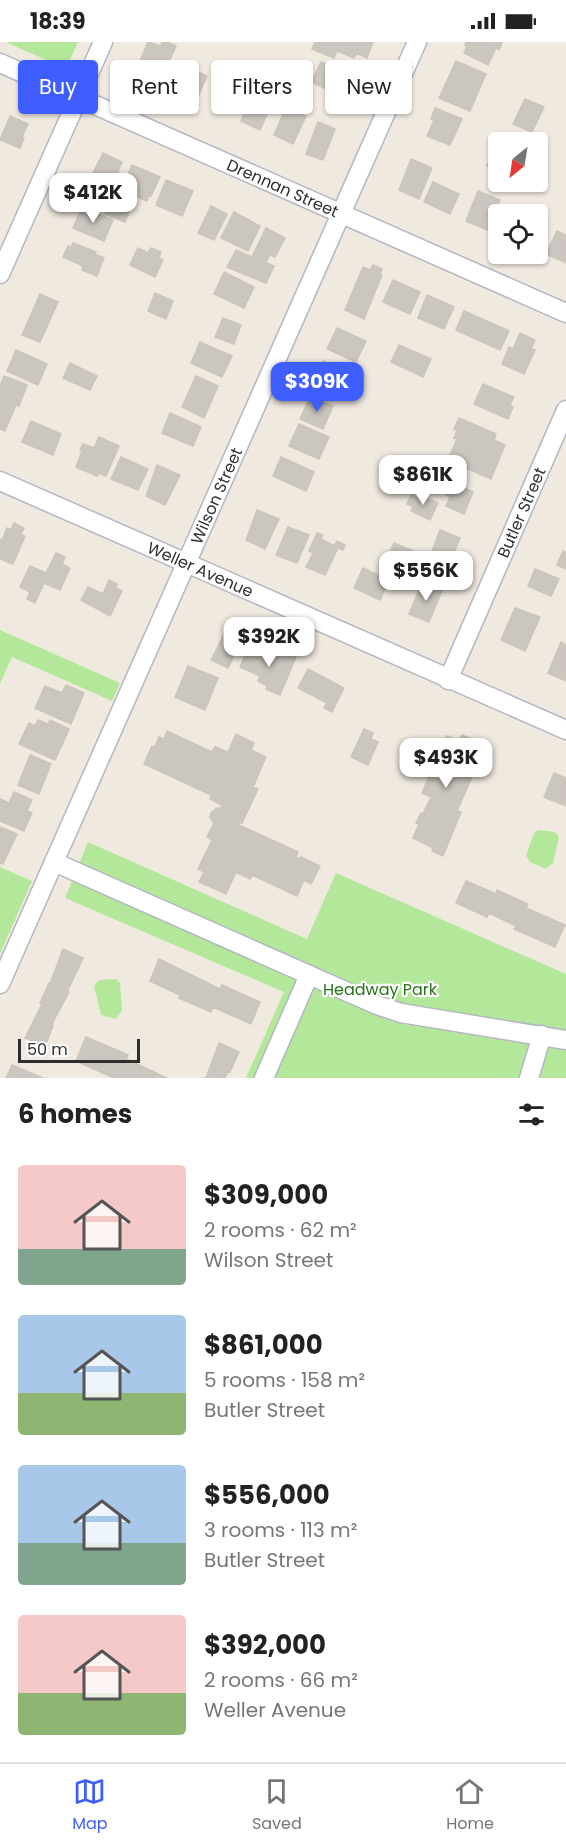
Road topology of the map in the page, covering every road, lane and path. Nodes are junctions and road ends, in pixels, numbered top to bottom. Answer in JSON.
{"nodes":[{"id":1,"x":103,"y":42,"type":"edge"},
{"id":2,"x":417,"y":42,"type":"edge"},
{"id":3,"x":95,"y":60,"type":"edge"},
{"id":4,"x":0,"y":63,"type":"edge"},
{"id":5,"x":18,"y":71,"type":"edge"},
{"id":6,"x":98,"y":106,"type":"edge"},
{"id":7,"x":71,"y":114,"type":"edge"},
{"id":8,"x":340,"y":212,"type":"junction"},
{"id":9,"x":0,"y":274,"type":"edge"},
{"id":10,"x":566,"y":312,"type":"edge"},
{"id":11,"x":566,"y":410,"type":"edge"},
{"id":12,"x":0,"y":481,"type":"edge"},
{"id":13,"x":185,"y":563,"type":"junction"},
{"id":14,"x":448,"y":680,"type":"junction"},
{"id":15,"x":566,"y":730,"type":"edge"},
{"id":16,"x":54,"y":862,"type":"junction"},
{"id":17,"x":309,"y":975,"type":"junction"},
{"id":18,"x":0,"y":984,"type":"edge"},
{"id":19,"x":542,"y":1035,"type":"junction"},
{"id":20,"x":566,"y":1040,"type":"edge"},
{"id":21,"x":264,"y":1078,"type":"edge"},
{"id":22,"x":529,"y":1078,"type":"edge"}],
"edges":[{"from":1,"to":3,"type":"street"},
{"from":2,"to":8,"type":"street","name":"Wilson Street"},
{"from":4,"to":5,"type":"street","name":"Drennan Street"},
{"from":6,"to":8,"type":"street","name":"Drennan Street"},
{"from":7,"to":9,"type":"street"},
{"from":8,"to":10,"type":"street","name":"Drennan Street"},
{"from":8,"to":13,"type":"street","name":"Wilson Street"},
{"from":11,"to":14,"type":"street","name":"Butler Street"},
{"from":12,"to":13,"type":"street","name":"Weller Avenue"},
{"from":13,"to":14,"type":"street","name":"Weller Avenue"},
{"from":13,"to":16,"type":"street","name":"Wilson Street"},
{"from":14,"to":15,"type":"street","name":"Weller Avenue"},
{"from":16,"to":17,"type":"street"},
{"from":16,"to":18,"type":"street","name":"Wilson Street"},
{"from":17,"to":19,"type":"street"},
{"from":17,"to":21,"type":"street"},
{"from":19,"to":20,"type":"street"},
{"from":19,"to":22,"type":"street"}]}
